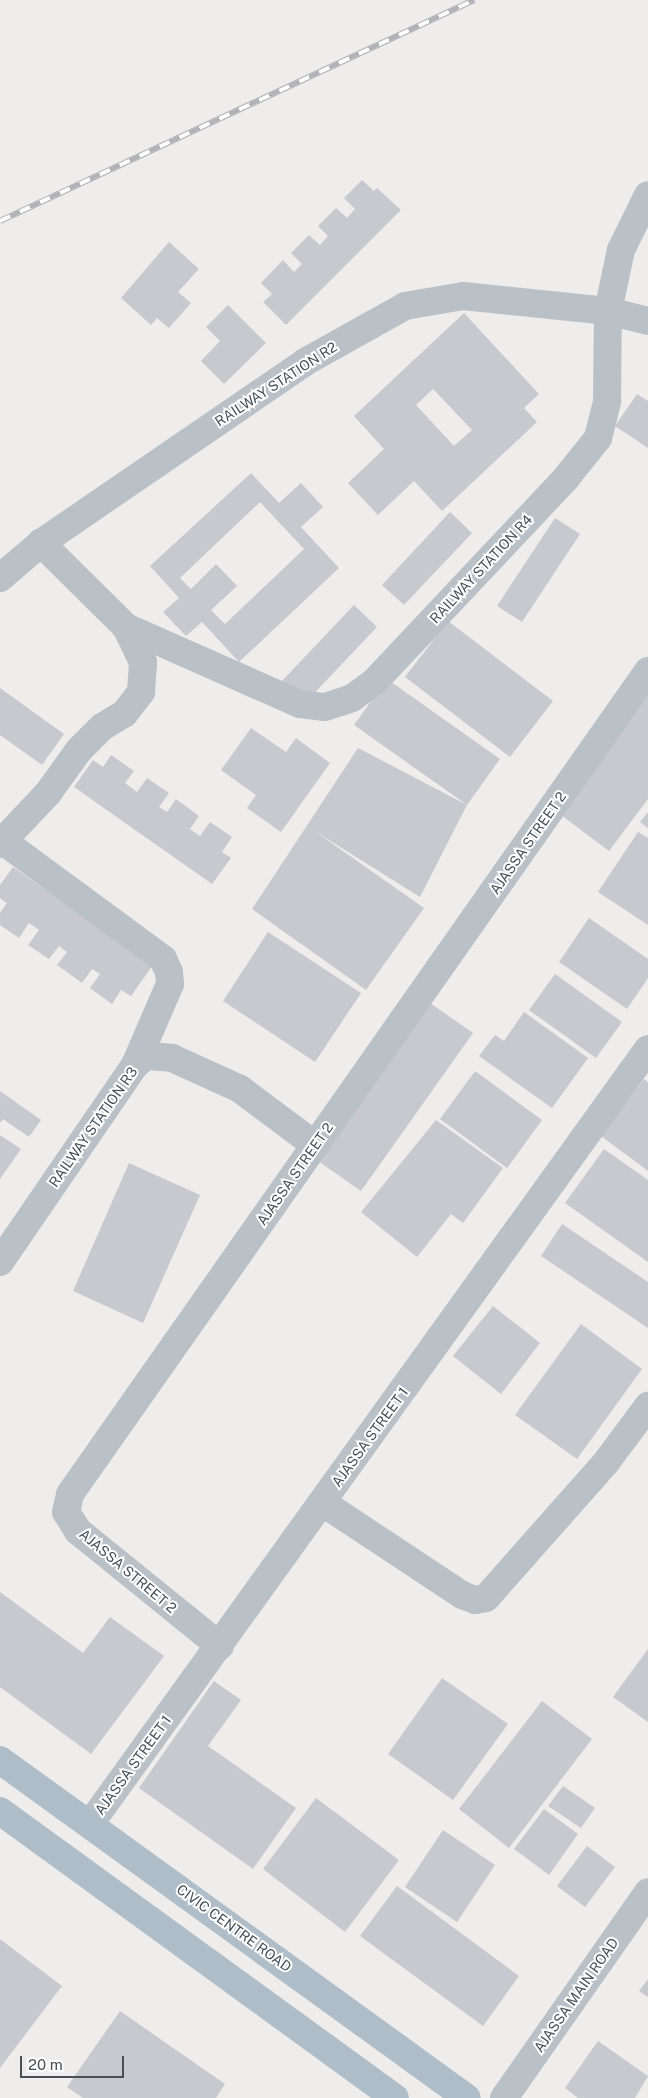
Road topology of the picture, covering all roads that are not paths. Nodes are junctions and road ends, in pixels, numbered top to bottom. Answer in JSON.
{"nodes":[{"id":1,"x":648,"y":195,"type":"edge"},
{"id":2,"x":608,"y":311,"type":"junction"},
{"id":3,"x":648,"y":321,"type":"edge"},
{"id":4,"x":41,"y":544,"type":"junction"},
{"id":5,"x":0,"y":578,"type":"edge"},
{"id":6,"x":126,"y":627,"type":"junction"},
{"id":7,"x":648,"y":672,"type":"edge"},
{"id":8,"x":2,"y":842,"type":"edge"},
{"id":9,"x":648,"y":1050,"type":"edge"},
{"id":10,"x":135,"y":1065,"type":"junction"},
{"id":11,"x":315,"y":1145,"type":"junction"},
{"id":12,"x":0,"y":1262,"type":"edge"},
{"id":13,"x":648,"y":1406,"type":"edge"},
{"id":14,"x":323,"y":1503,"type":"junction"},
{"id":15,"x":220,"y":1646,"type":"junction"},
{"id":16,"x":0,"y":1760,"type":"edge"},
{"id":17,"x":0,"y":1811,"type":"edge"},
{"id":18,"x":90,"y":1824,"type":"junction"},
{"id":19,"x":648,"y":1892,"type":"edge"},
{"id":20,"x":395,"y":2098,"type":"edge"},
{"id":21,"x":467,"y":2098,"type":"edge"},
{"id":22,"x":504,"y":2098,"type":"edge"}],
"edges":[{"from":1,"to":2,"type":"street","name":"RAILWAY STATION R4"},
{"from":2,"to":3,"type":"street","name":"RAILWAY STATION R2"},
{"from":2,"to":4,"type":"street","name":"RAILWAY STATION R2"},
{"from":2,"to":6,"type":"street","name":"RAILWAY STATION R4"},
{"from":4,"to":5,"type":"street","name":"RAILWAY STATION R2"},
{"from":4,"to":6,"type":"street"},
{"from":6,"to":8,"type":"street"},
{"from":7,"to":11,"type":"street","name":"AJASSA STREET 2"},
{"from":8,"to":10,"type":"street"},
{"from":9,"to":14,"type":"street","name":"AJASSA STREET 1"},
{"from":10,"to":11,"type":"street","name":"RAILWAY STATION R3"},
{"from":10,"to":12,"type":"street","name":"RAILWAY STATION R3"},
{"from":11,"to":15,"type":"street","name":"AJASSA STREET 2"},
{"from":13,"to":14,"type":"street"},
{"from":14,"to":15,"type":"street","name":"AJASSA STREET 1"},
{"from":15,"to":18,"type":"street","name":"AJASSA STREET 1"},
{"from":16,"to":18,"type":"main road","name":"CIVIC CENTRE ROAD"},
{"from":17,"to":20,"type":"main road"},
{"from":18,"to":21,"type":"main road","name":"CIVIC CENTRE ROAD"},
{"from":19,"to":22,"type":"street","name":"AJASSA MAIN ROAD"}]}
